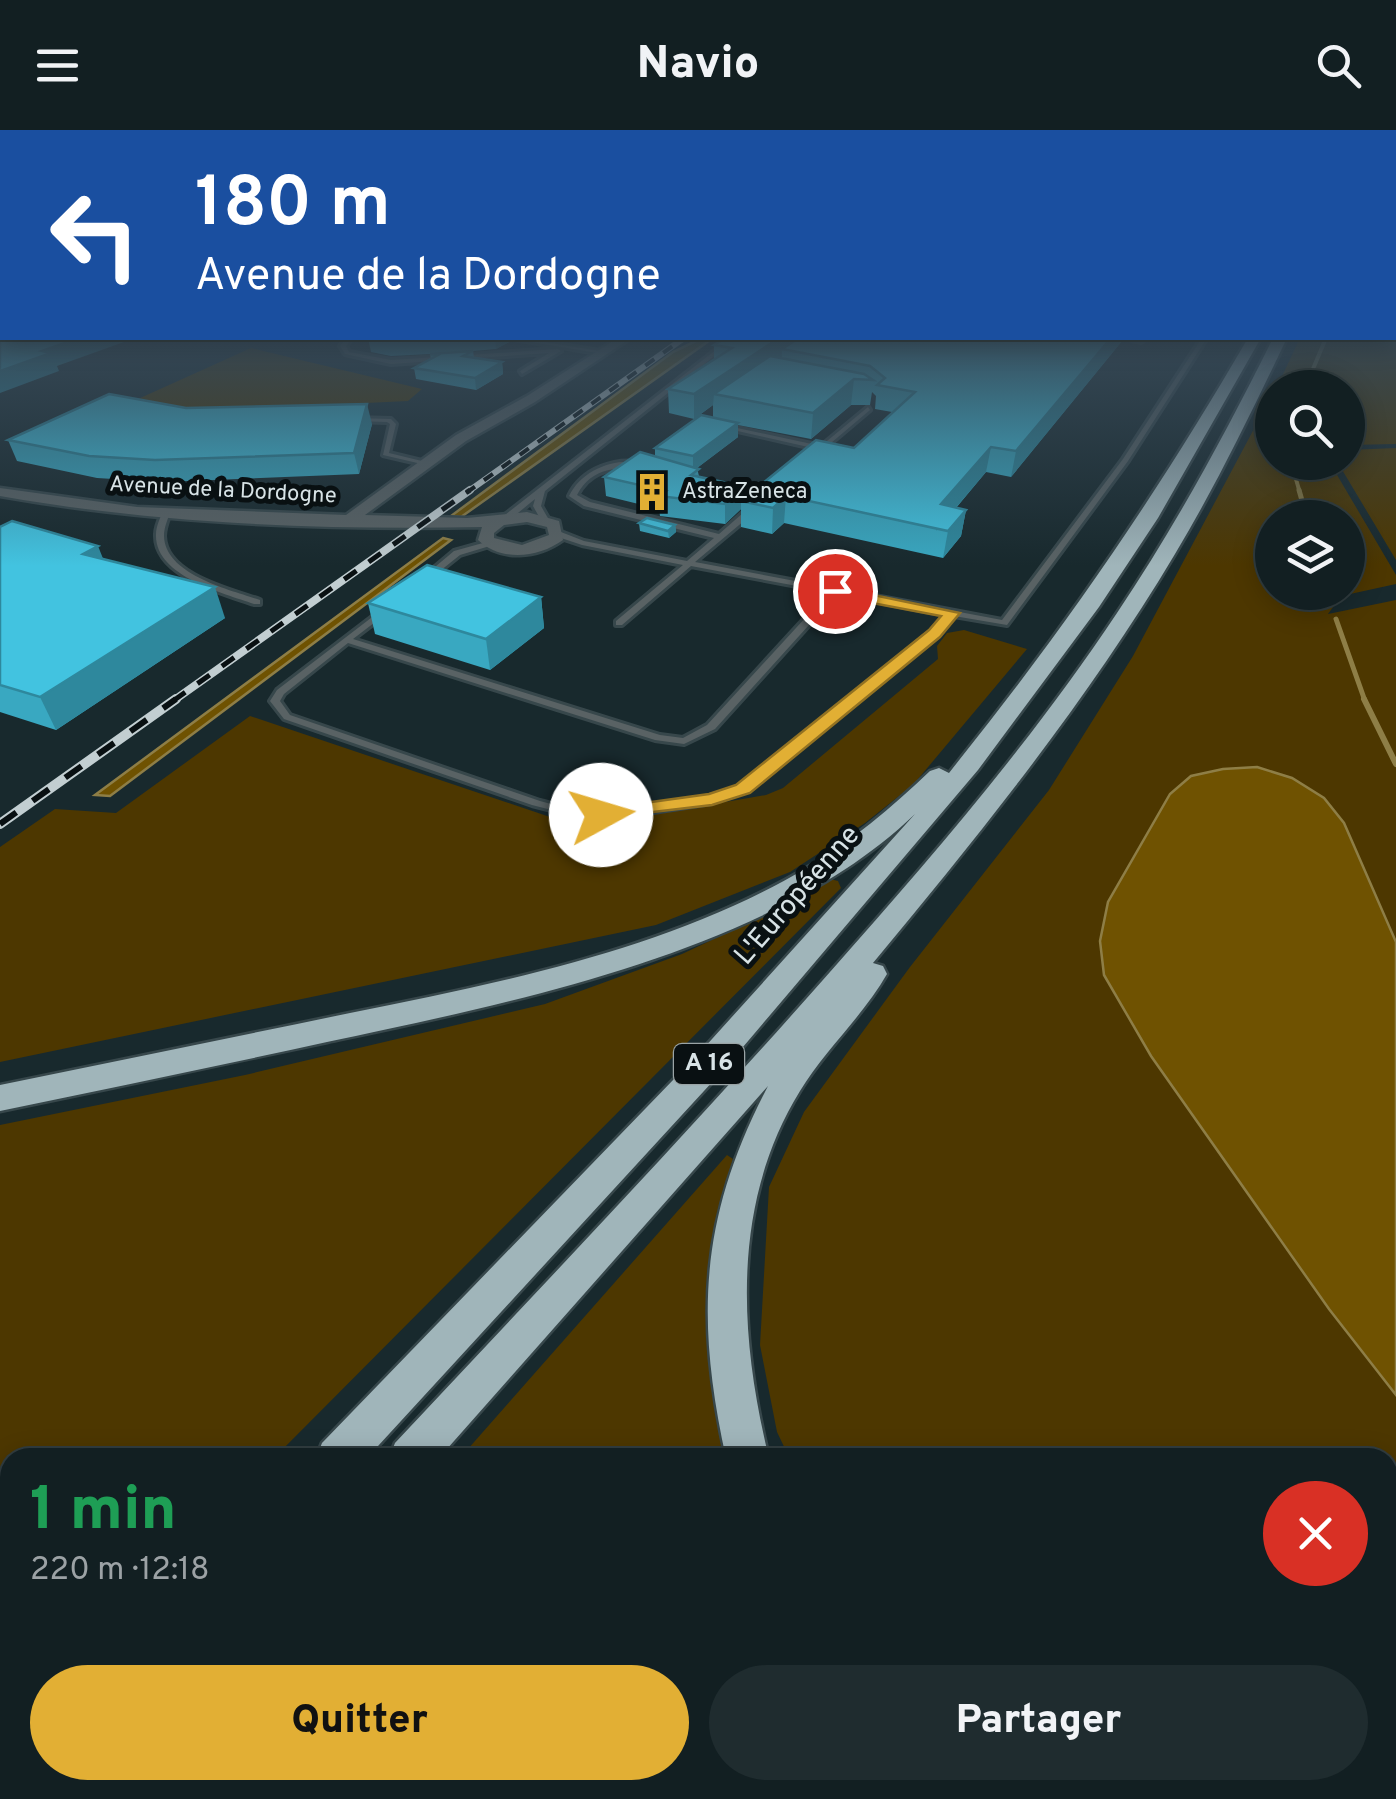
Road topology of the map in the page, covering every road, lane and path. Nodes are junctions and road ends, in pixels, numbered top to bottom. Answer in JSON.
{"nodes":[{"id":1,"x":511,"y":410,"type":"edge"},
{"id":2,"x":641,"y":410,"type":"edge"},
{"id":3,"x":867,"y":410,"type":"edge"},
{"id":4,"x":1158,"y":410,"type":"edge"},
{"id":5,"x":1213,"y":410,"type":"edge"},
{"id":6,"x":1243,"y":410,"type":"edge"},
{"id":7,"x":336,"y":420,"type":"edge"},
{"id":8,"x":717,"y":426,"type":"edge"},
{"id":9,"x":823,"y":448,"type":"junction"},
{"id":10,"x":655,"y":454,"type":"edge"},
{"id":11,"x":810,"y":459,"type":"edge"},
{"id":12,"x":426,"y":463,"type":"junction"},
{"id":13,"x":641,"y":464,"type":"junction"},
{"id":14,"x":659,"y":468,"type":"edge"},
{"id":15,"x":543,"y":486,"type":"junction"},
{"id":16,"x":0,"y":492,"type":"edge"},
{"id":17,"x":758,"y":504,"type":"edge"},
{"id":18,"x":166,"y":513,"type":"junction"},
{"id":19,"x":349,"y":520,"type":"junction"},
{"id":20,"x":544,"y":520,"type":"junction"},
{"id":21,"x":502,"y":521,"type":"junction"},
{"id":22,"x":445,"y":524,"type":"junction"},
{"id":23,"x":558,"y":534,"type":"junction"},
{"id":24,"x":722,"y":536,"type":"junction"},
{"id":25,"x":488,"y":542,"type":"junction"},
{"id":26,"x":690,"y":564,"type":"junction"},
{"id":27,"x":424,"y":579,"type":"edge"},
{"id":28,"x":835,"y":591,"type":"junction"},
{"id":29,"x":257,"y":602,"type":"dead end"},
{"id":30,"x":393,"y":604,"type":"edge"},
{"id":31,"x":952,"y":613,"type":"junction"},
{"id":32,"x":619,"y":623,"type":"dead end"},
{"id":33,"x":346,"y":640,"type":"junction"},
{"id":34,"x":1059,"y":651,"type":"junction"},
{"id":35,"x":1029,"y":750,"type":"junction"},
{"id":36,"x":680,"y":936,"type":"junction"},
{"id":37,"x":0,"y":1080,"type":"edge"},
{"id":38,"x":0,"y":1098,"type":"edge"},
{"id":39,"x":346,"y":1448,"type":"edge"},
{"id":40,"x":419,"y":1448,"type":"edge"},
{"id":41,"x":746,"y":1448,"type":"edge"}],
"edges":[{"from":1,"to":12,"type":"street"},
{"from":2,"to":15,"type":"lane"},
{"from":3,"to":9,"type":"lane"},
{"from":4,"to":31,"type":"lane"},
{"from":5,"to":34,"type":"highway","name":"L'Européenne","number":"A 16"},
{"from":6,"to":35,"type":"highway","number":"A 16"},
{"from":7,"to":12,"type":"lane"},
{"from":8,"to":9,"type":"lane"},
{"from":9,"to":11,"type":"lane"},
{"from":10,"to":13,"type":"lane"},
{"from":12,"to":19,"type":"street"},
{"from":13,"to":14,"type":"lane"},
{"from":13,"to":24,"type":"lane"},
{"from":15,"to":20,"type":"lane"},
{"from":15,"to":21,"type":"lane"},
{"from":16,"to":18,"type":"street","name":"Avenue de la Dordogne"},
{"from":17,"to":24,"type":"lane"},
{"from":18,"to":19,"type":"street","name":"Avenue de la Dordogne"},
{"from":18,"to":29,"type":"lane"},
{"from":19,"to":22,"type":"street","name":"Avenue de la Dordogne"},
{"from":20,"to":21,"type":"street","name":"Avenue de la Dordogne"},
{"from":20,"to":23,"type":"street"},
{"from":21,"to":22,"type":"street","name":"Avenue de la Dordogne"},
{"from":21,"to":25,"type":"street"},
{"from":22,"to":25,"type":"street","name":"Avenue de la Dordogne"},
{"from":23,"to":25,"type":"street","name":"Avenue de la Dordogne"},
{"from":23,"to":26,"type":"lane"},
{"from":24,"to":26,"type":"lane"},
{"from":25,"to":27,"type":"lane"},
{"from":26,"to":28,"type":"lane"},
{"from":26,"to":32,"type":"lane"},
{"from":28,"to":31,"type":"lane"},
{"from":28,"to":33,"type":"lane"},
{"from":30,"to":33,"type":"lane"},
{"from":31,"to":33,"type":"lane"},
{"from":34,"to":36,"type":"highway"},
{"from":34,"to":39,"type":"highway","name":"L'Européenne","number":"A 16"},
{"from":35,"to":40,"type":"highway","number":"A 16"},
{"from":35,"to":41,"type":"highway"},
{"from":36,"to":37,"type":"highway"},
{"from":36,"to":38,"type":"highway"}]}
